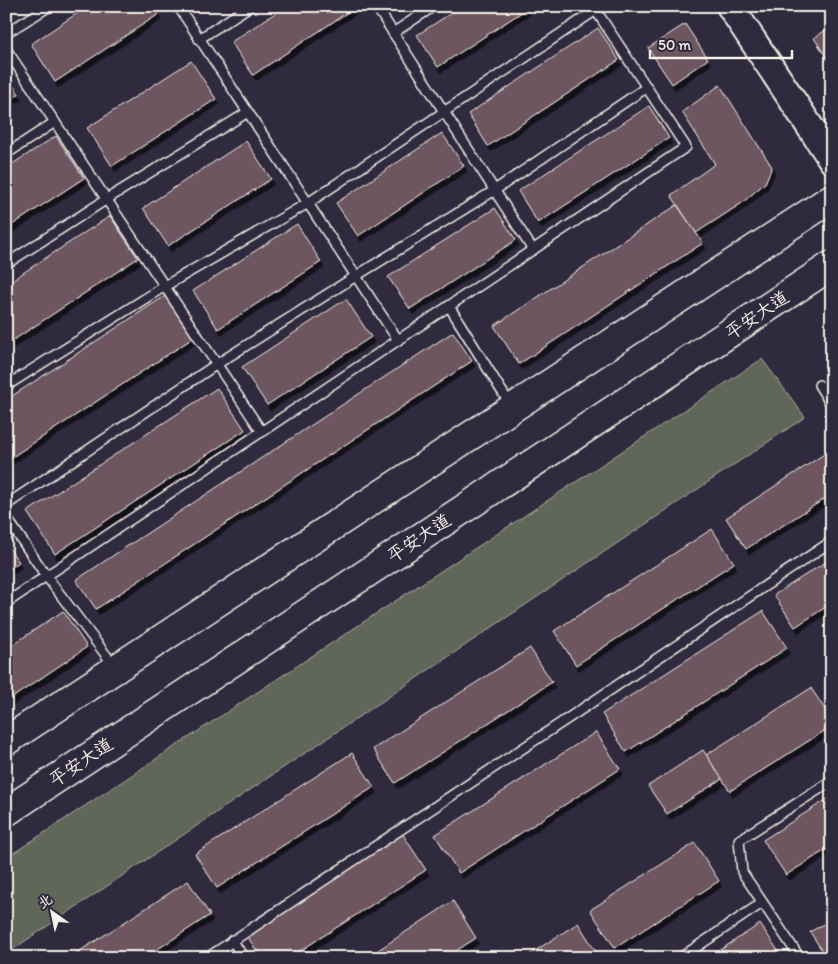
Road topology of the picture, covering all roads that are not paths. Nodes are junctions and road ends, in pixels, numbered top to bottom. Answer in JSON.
{"nodes":[{"id":1,"x":50,"y":6,"type":"edge"},
{"id":2,"x":178,"y":6,"type":"edge"},
{"id":3,"x":250,"y":6,"type":"edge"},
{"id":4,"x":376,"y":6,"type":"edge"},
{"id":5,"x":434,"y":6,"type":"edge"},
{"id":6,"x":730,"y":6,"type":"edge"},
{"id":7,"x":594,"y":8,"type":"edge"},
{"id":8,"x":6,"y":33,"type":"edge"},
{"id":9,"x":393,"y":33,"type":"junction"},
{"id":10,"x":199,"y":39,"type":"junction"},
{"id":11,"x":6,"y":50,"type":"edge"},
{"id":12,"x":647,"y":87,"type":"junction"},
{"id":13,"x":444,"y":111,"type":"junction"},
{"id":14,"x":248,"y":112,"type":"junction"},
{"id":15,"x":55,"y":122,"type":"junction"},
{"id":16,"x":6,"y":154,"type":"edge"},
{"id":17,"x":832,"y":160,"type":"edge"},
{"id":18,"x":495,"y":190,"type":"junction"},
{"id":19,"x":832,"y":198,"type":"edge"},
{"id":20,"x":106,"y":199,"type":"junction"},
{"id":21,"x":308,"y":203,"type":"junction"},
{"id":22,"x":533,"y":250,"type":"junction"},
{"id":23,"x":6,"y":264,"type":"edge"},
{"id":24,"x":832,"y":265,"type":"edge"},
{"id":25,"x":356,"y":276,"type":"junction"},
{"id":26,"x":165,"y":286,"type":"junction"},
{"id":27,"x":449,"y":306,"type":"junction"},
{"id":28,"x":398,"y":340,"type":"junction"},
{"id":29,"x":217,"y":364,"type":"junction"},
{"id":30,"x":819,"y":385,"type":"dead end"},
{"id":31,"x":6,"y":386,"type":"edge"},
{"id":32,"x":832,"y":406,"type":"edge"},
{"id":33,"x":512,"y":408,"type":"junction"},
{"id":34,"x":262,"y":432,"type":"junction"},
{"id":35,"x":6,"y":505,"type":"edge"},
{"id":36,"x":6,"y":517,"type":"edge"},
{"id":37,"x":832,"y":541,"type":"edge"},
{"id":38,"x":46,"y":577,"type":"junction"},
{"id":39,"x":6,"y":603,"type":"edge"},
{"id":40,"x":116,"y":668,"type":"junction"},
{"id":41,"x":6,"y":741,"type":"edge"},
{"id":42,"x":832,"y":781,"type":"edge"},
{"id":43,"x":6,"y":812,"type":"edge"},
{"id":44,"x":762,"y":902,"type":"junction"},
{"id":45,"x":232,"y":940,"type":"junction"},
{"id":46,"x":207,"y":958,"type":"edge"},
{"id":47,"x":244,"y":958,"type":"edge"},
{"id":48,"x":680,"y":958,"type":"edge"},
{"id":49,"x":800,"y":958,"type":"edge"}],
"edges":[{"from":1,"to":8,"type":"lane"},
{"from":2,"to":10,"type":"lane"},
{"from":3,"to":10,"type":"lane"},
{"from":4,"to":9,"type":"lane"},
{"from":5,"to":9,"type":"lane"},
{"from":6,"to":17,"type":"street"},
{"from":7,"to":12,"type":"lane"},
{"from":7,"to":13,"type":"lane"},
{"from":9,"to":13,"type":"lane"},
{"from":10,"to":14,"type":"lane"},
{"from":11,"to":15,"type":"lane"},
{"from":12,"to":18,"type":"lane"},
{"from":12,"to":22,"type":"lane"},
{"from":13,"to":18,"type":"lane"},
{"from":13,"to":21,"type":"lane"},
{"from":14,"to":20,"type":"lane"},
{"from":14,"to":21,"type":"lane"},
{"from":15,"to":16,"type":"lane"},
{"from":15,"to":20,"type":"lane"},
{"from":18,"to":22,"type":"lane"},
{"from":18,"to":25,"type":"lane"},
{"from":19,"to":33,"type":"main road"},
{"from":20,"to":23,"type":"lane"},
{"from":20,"to":26,"type":"lane"},
{"from":21,"to":25,"type":"lane"},
{"from":21,"to":26,"type":"lane"},
{"from":22,"to":27,"type":"lane"},
{"from":24,"to":43,"type":"main road","name":"平安大道"},
{"from":25,"to":28,"type":"lane"},
{"from":25,"to":29,"type":"lane"},
{"from":26,"to":29,"type":"lane"},
{"from":26,"to":31,"type":"lane"},
{"from":27,"to":28,"type":"lane"},
{"from":27,"to":33,"type":"lane"},
{"from":28,"to":34,"type":"lane"},
{"from":29,"to":34,"type":"lane"},
{"from":29,"to":35,"type":"lane"},
{"from":30,"to":32,"type":"lane"},
{"from":33,"to":40,"type":"main road"},
{"from":34,"to":38,"type":"lane"},
{"from":36,"to":38,"type":"lane"},
{"from":37,"to":45,"type":"lane"},
{"from":38,"to":39,"type":"lane"},
{"from":38,"to":40,"type":"lane"},
{"from":40,"to":41,"type":"main road"},
{"from":42,"to":44,"type":"lane"},
{"from":44,"to":48,"type":"lane"},
{"from":44,"to":49,"type":"lane"},
{"from":45,"to":46,"type":"lane"},
{"from":45,"to":47,"type":"lane"}]}
